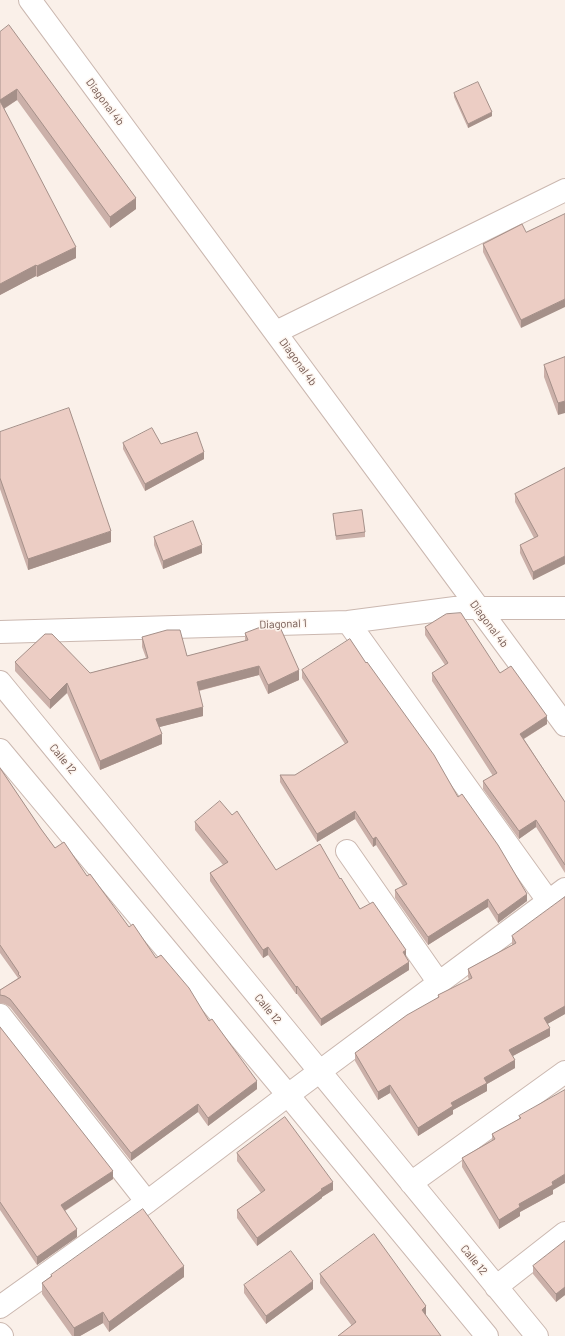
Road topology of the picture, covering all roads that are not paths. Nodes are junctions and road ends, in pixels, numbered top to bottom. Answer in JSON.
{"nodes":[{"id":1,"x":30,"y":0,"type":"edge"},
{"id":2,"x":565,"y":190,"type":"edge"},
{"id":3,"x":276,"y":332,"type":"junction"},
{"id":4,"x":477,"y":607,"type":"junction"},
{"id":5,"x":565,"y":608,"type":"edge"},
{"id":6,"x":348,"y":622,"type":"junction"},
{"id":7,"x":0,"y":632,"type":"edge"},
{"id":8,"x":0,"y":682,"type":"edge"},
{"id":9,"x":565,"y":725,"type":"edge"},
{"id":10,"x":0,"y":750,"type":"edge"},
{"id":11,"x":347,"y":851,"type":"dead end"},
{"id":12,"x":557,"y":895,"type":"edge"},
{"id":13,"x":439,"y":983,"type":"junction"},
{"id":14,"x":0,"y":1015,"type":"edge"},
{"id":15,"x":320,"y":1071,"type":"junction"},
{"id":16,"x":565,"y":1072,"type":"edge"},
{"id":17,"x":288,"y":1095,"type":"junction"},
{"id":18,"x":411,"y":1183,"type":"junction"},
{"id":19,"x":146,"y":1202,"type":"junction"},
{"id":20,"x":565,"y":1233,"type":"edge"},
{"id":21,"x":496,"y":1287,"type":"junction"},
{"id":22,"x":0,"y":1306,"type":"edge"},
{"id":23,"x":487,"y":1336,"type":"edge"},
{"id":24,"x":537,"y":1336,"type":"edge"}],
"edges":[{"from":1,"to":3,"type":"street","name":"Diagonal 4b"},
{"from":2,"to":3,"type":"street"},
{"from":3,"to":4,"type":"street","name":"Diagonal 4b"},
{"from":4,"to":5,"type":"street","name":"Diagonal 1"},
{"from":4,"to":6,"type":"street","name":"Diagonal 1"},
{"from":4,"to":9,"type":"street","name":"Diagonal 4b"},
{"from":6,"to":7,"type":"street","name":"Diagonal 1"},
{"from":6,"to":12,"type":"street"},
{"from":8,"to":15,"type":"street","name":"Calle 12"},
{"from":10,"to":17,"type":"street"},
{"from":11,"to":13,"type":"street"},
{"from":12,"to":13,"type":"street"},
{"from":13,"to":15,"type":"street"},
{"from":14,"to":19,"type":"street"},
{"from":15,"to":17,"type":"street"},
{"from":15,"to":18,"type":"street","name":"Calle 12"},
{"from":16,"to":18,"type":"street"},
{"from":17,"to":19,"type":"street"},
{"from":17,"to":23,"type":"street"},
{"from":18,"to":21,"type":"street","name":"Calle 12"},
{"from":19,"to":22,"type":"street"},
{"from":20,"to":21,"type":"street"},
{"from":21,"to":24,"type":"street","name":"Calle 12"}]}
